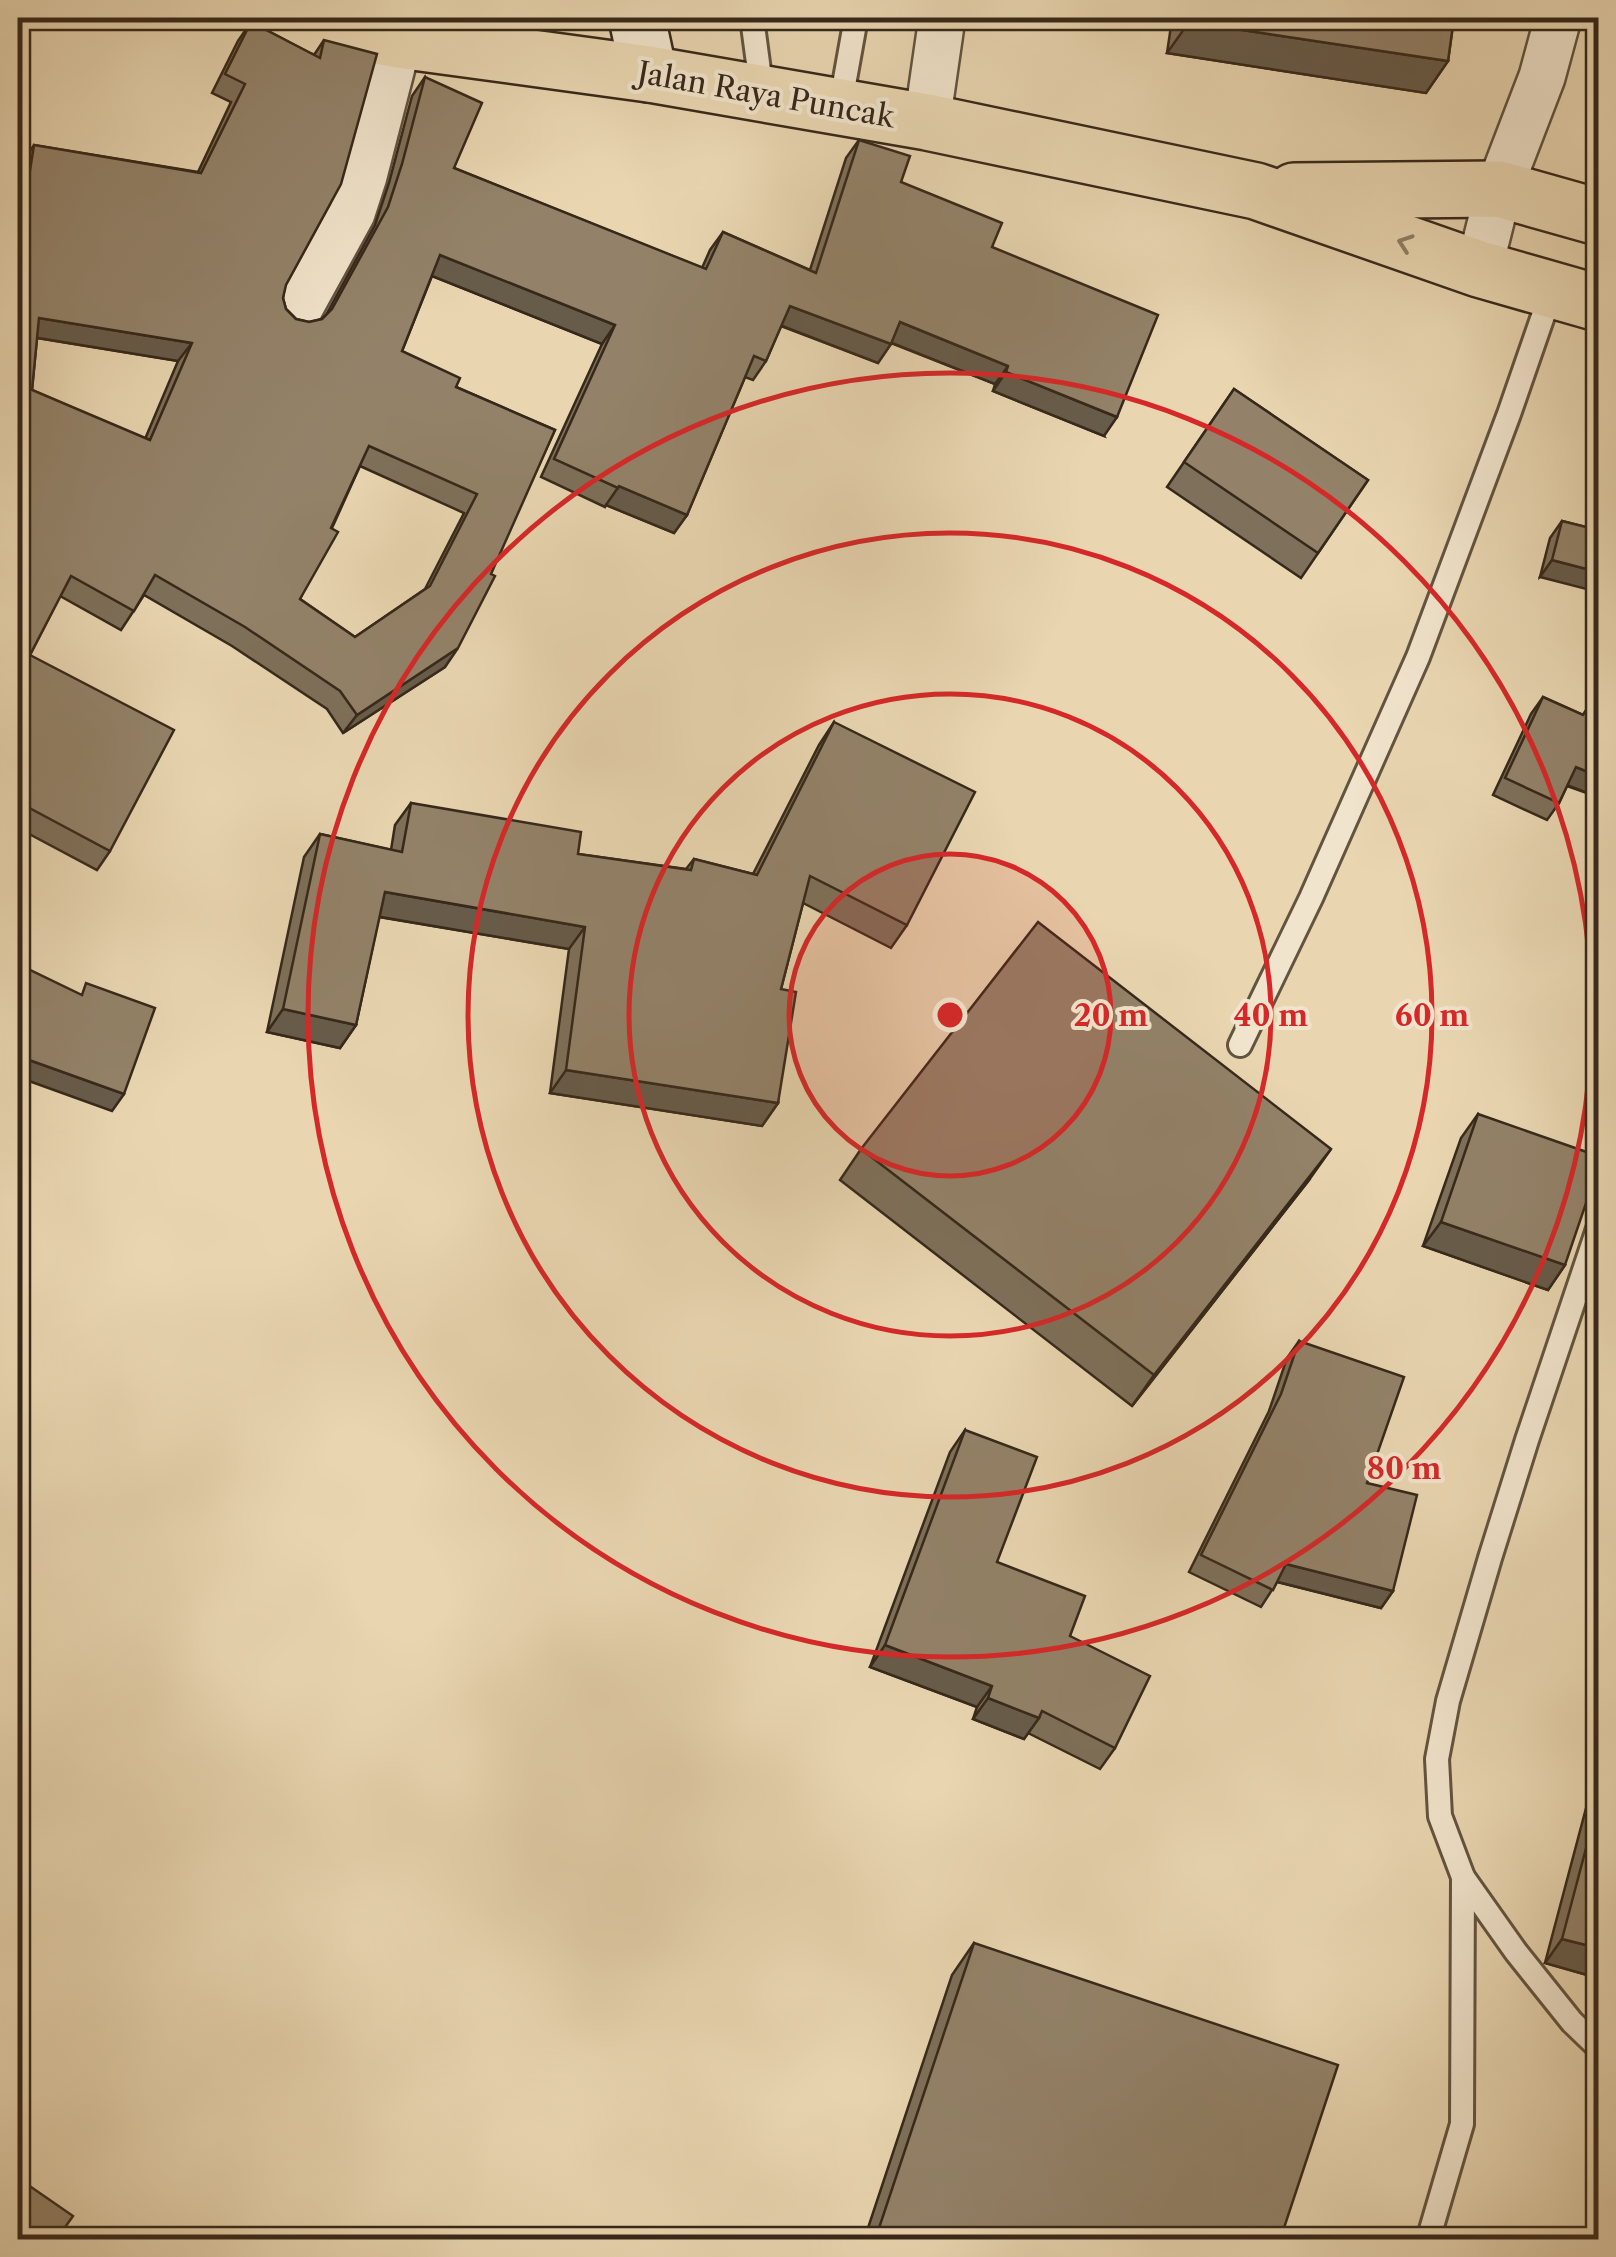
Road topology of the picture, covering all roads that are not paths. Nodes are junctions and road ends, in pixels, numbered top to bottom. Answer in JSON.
{"nodes":[{"id":1,"x":274,"y":18,"type":"edge"},
{"id":2,"x":637,"y":18,"type":"edge"},
{"id":3,"x":752,"y":18,"type":"edge"},
{"id":4,"x":856,"y":18,"type":"edge"},
{"id":5,"x":942,"y":18,"type":"edge"},
{"id":6,"x":1558,"y":18,"type":"edge"},
{"id":7,"x":399,"y":40,"type":"junction"},
{"id":8,"x":649,"y":74,"type":"junction"},
{"id":9,"x":762,"y":93,"type":"junction"},
{"id":10,"x":840,"y":107,"type":"junction"},
{"id":11,"x":927,"y":122,"type":"junction"},
{"id":12,"x":1499,"y":190,"type":"junction"},
{"id":13,"x":1256,"y":191,"type":"junction"},
{"id":14,"x":1598,"y":216,"type":"edge"},
{"id":15,"x":1479,"y":269,"type":"junction"},
{"id":16,"x":1575,"y":296,"type":"edge"},
{"id":17,"x":296,"y":314,"type":"edge"},
{"id":18,"x":1240,"y":1045,"type":"dead end"},
{"id":19,"x":1598,"y":1229,"type":"edge"},
{"id":20,"x":1464,"y":1876,"type":"junction"},
{"id":21,"x":1598,"y":2047,"type":"edge"},
{"id":22,"x":1428,"y":2240,"type":"edge"}],
"edges":[{"from":1,"to":7,"type":"highway","name":"Jalan Raya Puncak"},
{"from":2,"to":8,"type":"street"},
{"from":3,"to":9,"type":"lane"},
{"from":4,"to":10,"type":"lane"},
{"from":5,"to":11,"type":"street"},
{"from":6,"to":12,"type":"street"},
{"from":7,"to":8,"type":"highway","name":"Jalan Raya Puncak"},
{"from":7,"to":17,"type":"street"},
{"from":8,"to":9,"type":"highway","name":"Jalan Raya Puncak"},
{"from":9,"to":10,"type":"highway","name":"Jalan Raya Puncak"},
{"from":10,"to":11,"type":"highway","name":"Jalan Raya Puncak"},
{"from":11,"to":13,"type":"highway","name":"Jalan Raya Puncak"},
{"from":12,"to":13,"type":"highway","name":"Jalan Raya Puncak"},
{"from":12,"to":14,"type":"highway","name":"Jalan Raya Puncak"},
{"from":12,"to":15,"type":"street"},
{"from":15,"to":13,"type":"highway","name":"Jalan Raya Puncak","one_way":true},
{"from":15,"to":16,"type":"highway","name":"Jalan Raya Puncak"},
{"from":16,"to":18,"type":"lane"},
{"from":19,"to":20,"type":"lane"},
{"from":20,"to":21,"type":"lane"},
{"from":20,"to":22,"type":"lane"}]}
